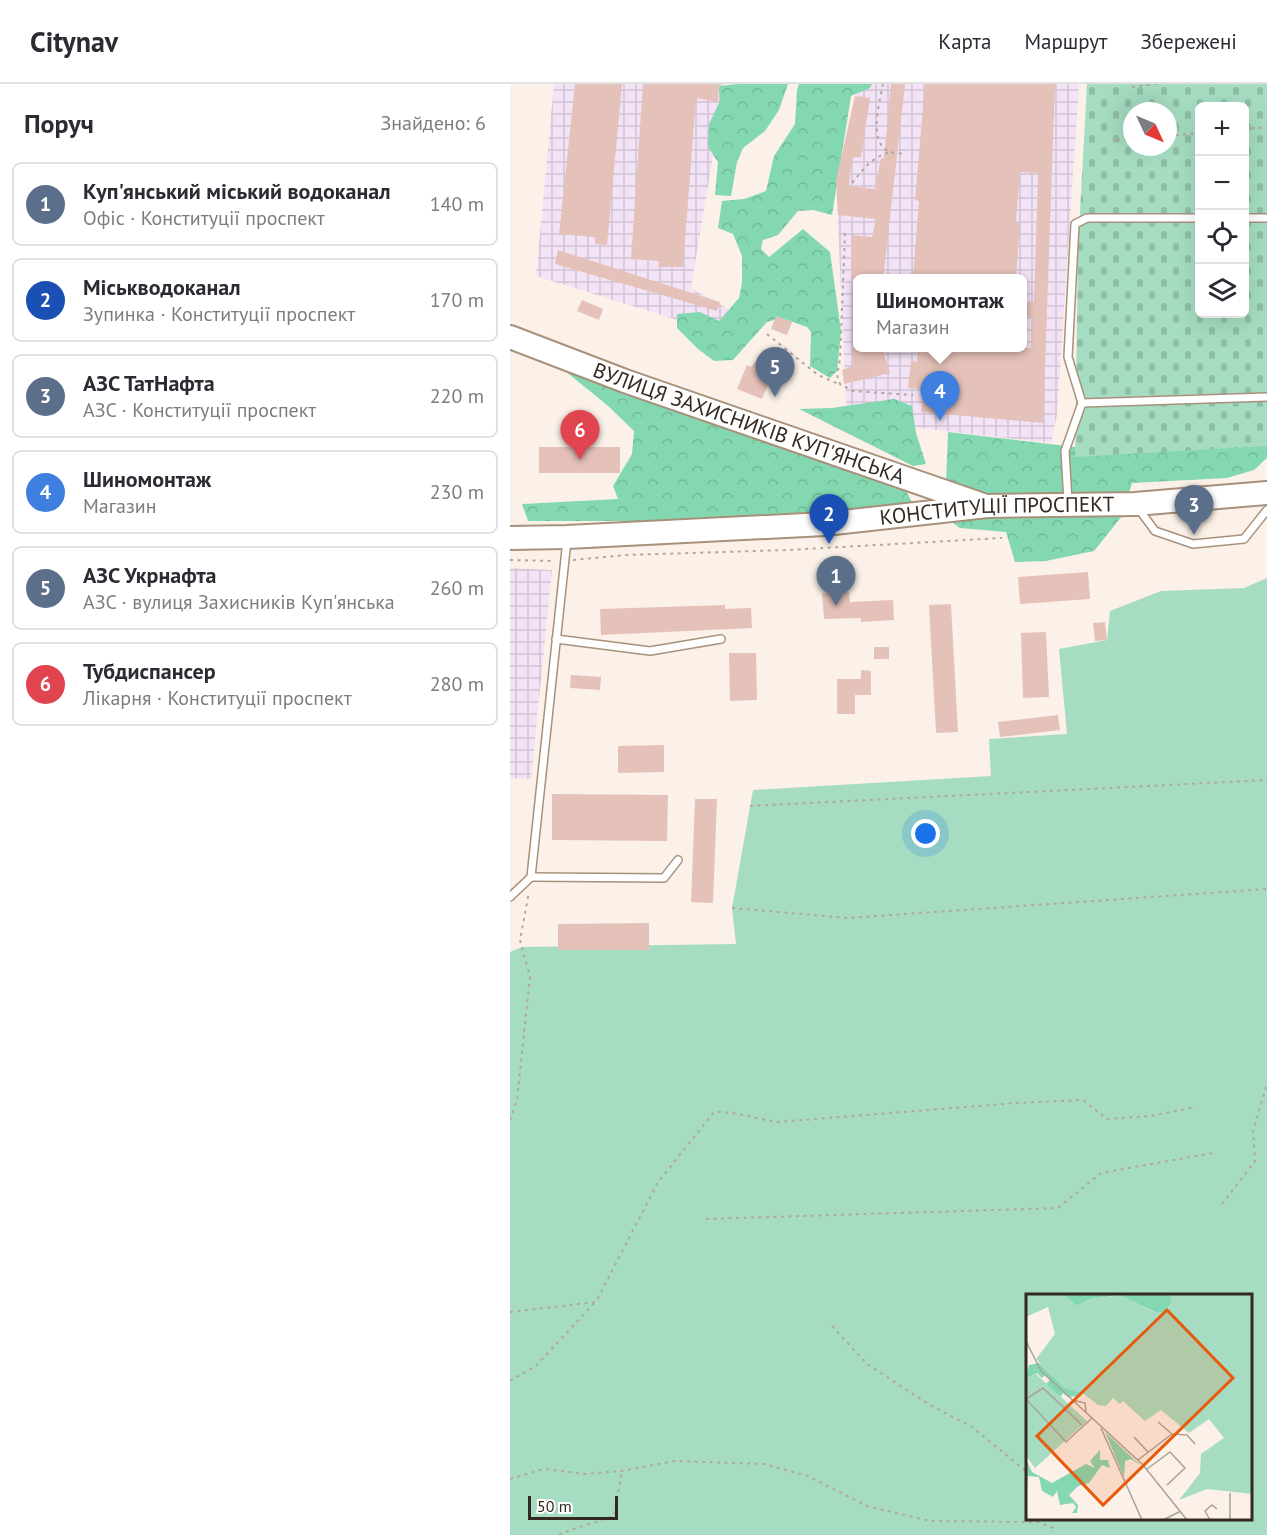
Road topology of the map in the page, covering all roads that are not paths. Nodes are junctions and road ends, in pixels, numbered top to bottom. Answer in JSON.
{"nodes":[{"id":1,"x":1195,"y":218,"type":"edge"},
{"id":2,"x":1249,"y":218,"type":"edge"},
{"id":3,"x":1267,"y":218,"type":"edge"},
{"id":4,"x":510,"y":337,"type":"edge"},
{"id":5,"x":1267,"y":397,"type":"edge"},
{"id":6,"x":1082,"y":404,"type":"junction"},
{"id":7,"x":1267,"y":492,"type":"edge"},
{"id":8,"x":1135,"y":504,"type":"junction"},
{"id":9,"x":1069,"y":505,"type":"junction"},
{"id":10,"x":987,"y":506,"type":"junction"},
{"id":11,"x":1267,"y":510,"type":"edge"},
{"id":12,"x":567,"y":537,"type":"junction"},
{"id":13,"x":510,"y":538,"type":"edge"},
{"id":14,"x":556,"y":639,"type":"junction"},
{"id":15,"x":722,"y":639,"type":"dead end"},
{"id":16,"x":678,"y":860,"type":"dead end"},
{"id":17,"x":531,"y":877,"type":"junction"},
{"id":18,"x":513,"y":891,"type":"edge"},
{"id":19,"x":510,"y":897,"type":"edge"}],
"edges":[{"from":1,"to":6,"type":"lane"},
{"from":2,"to":3,"type":"lane"},
{"from":4,"to":10,"type":"main road","name":"ВУЛИЦЯ ЗАХИСНИКІВ КУП'ЯНСЬКА"},
{"from":5,"to":6,"type":"lane"},
{"from":6,"to":9,"type":"lane"},
{"from":7,"to":8,"type":"main road","name":"КОНСТИТУЦІЇ ПРОСПЕКТ"},
{"from":8,"to":9,"type":"main road","name":"КОНСТИТУЦІЇ ПРОСПЕКТ"},
{"from":8,"to":11,"type":"lane"},
{"from":9,"to":10,"type":"main road","name":"КОНСТИТУЦІЇ ПРОСПЕКТ"},
{"from":10,"to":12,"type":"main road","name":"КОНСТИТУЦІЇ ПРОСПЕКТ"},
{"from":12,"to":13,"type":"main road","name":"КОНСТИТУЦІЇ ПРОСПЕКТ"},
{"from":12,"to":14,"type":"lane"},
{"from":14,"to":15,"type":"lane"},
{"from":14,"to":17,"type":"lane"},
{"from":16,"to":17,"type":"lane"},
{"from":17,"to":18,"type":"lane"},
{"from":18,"to":19,"type":"lane"}]}
